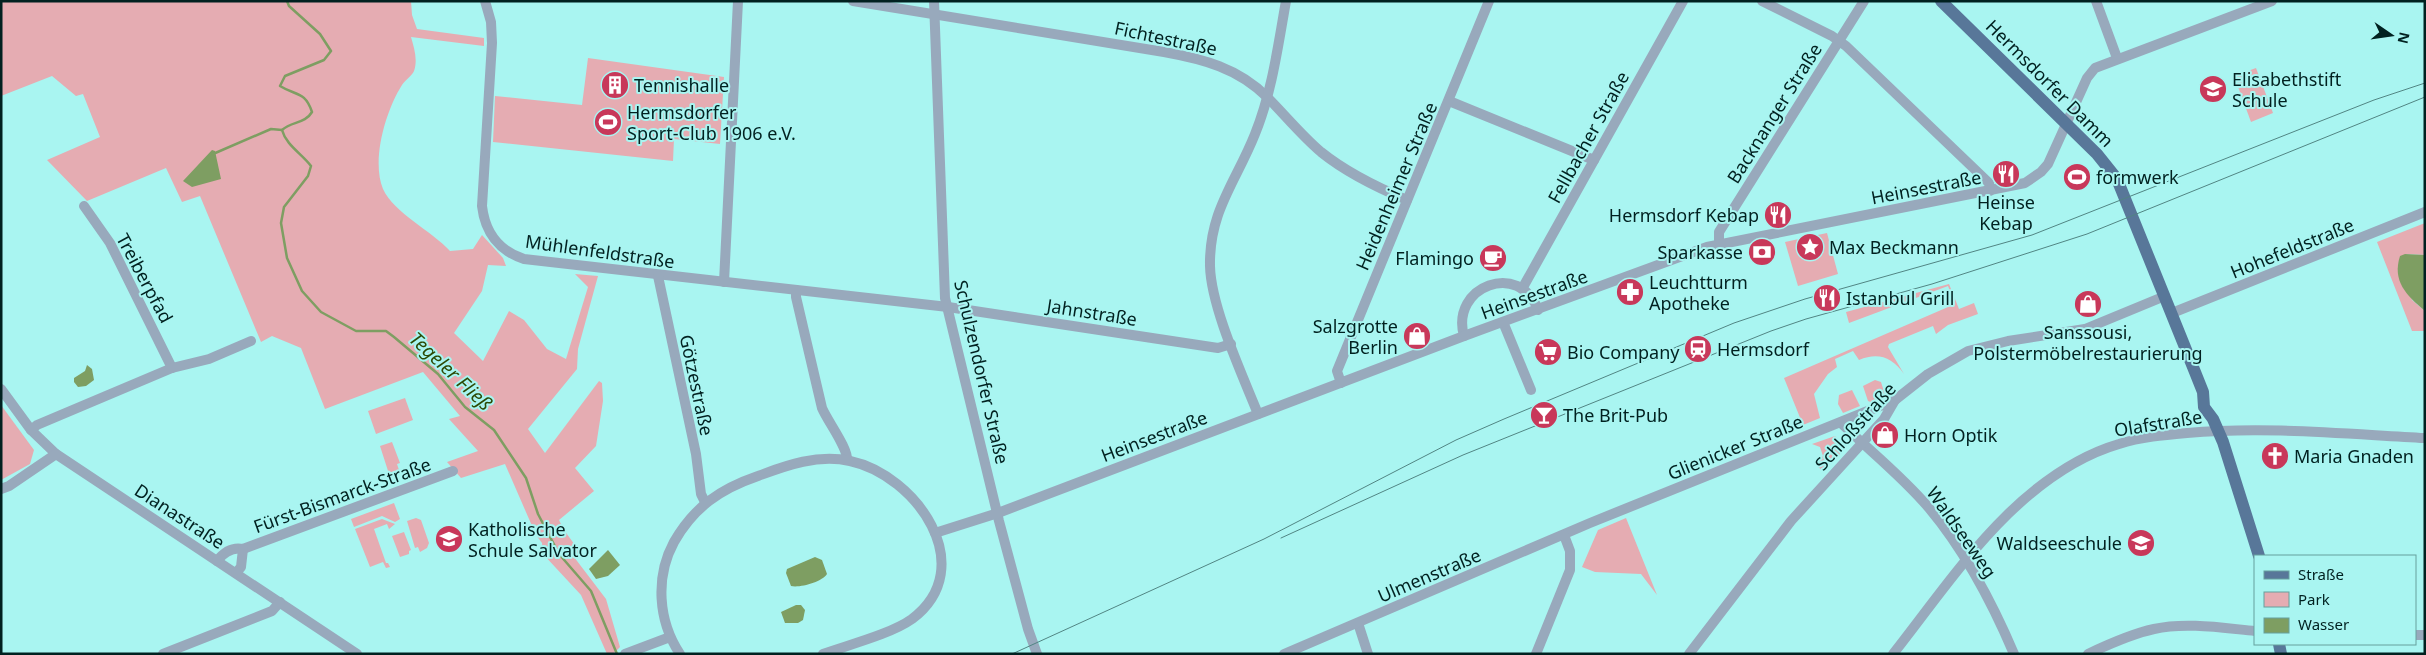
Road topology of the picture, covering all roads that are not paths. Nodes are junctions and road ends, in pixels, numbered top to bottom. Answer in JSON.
{"nodes":[{"id":1,"x":486,"y":1,"type":"edge"},
{"id":2,"x":738,"y":1,"type":"edge"},
{"id":3,"x":853,"y":1,"type":"edge"},
{"id":4,"x":934,"y":1,"type":"edge"},
{"id":5,"x":1286,"y":1,"type":"edge"},
{"id":6,"x":1488,"y":1,"type":"edge"},
{"id":7,"x":1683,"y":1,"type":"edge"},
{"id":8,"x":1762,"y":1,"type":"edge"},
{"id":9,"x":1864,"y":1,"type":"edge"},
{"id":10,"x":1941,"y":1,"type":"edge"},
{"id":11,"x":2096,"y":1,"type":"edge"},
{"id":12,"x":2272,"y":1,"type":"edge"},
{"id":13,"x":934,"y":14,"type":"junction"},
{"id":14,"x":1839,"y":41,"type":"junction"},
{"id":15,"x":2117,"y":58,"type":"junction"},
{"id":16,"x":1268,"y":98,"type":"junction"},
{"id":17,"x":1449,"y":101,"type":"junction"},
{"id":18,"x":2065,"y":122,"type":"junction"},
{"id":19,"x":1594,"y":160,"type":"junction"},
{"id":20,"x":1990,"y":191,"type":"junction"},
{"id":21,"x":1407,"y":200,"type":"junction"},
{"id":22,"x":84,"y":206,"type":"dead end"},
{"id":23,"x":2425,"y":212,"type":"edge"},
{"id":24,"x":1719,"y":244,"type":"junction"},
{"id":25,"x":658,"y":276,"type":"junction"},
{"id":26,"x":724,"y":282,"type":"junction"},
{"id":27,"x":1522,"y":289,"type":"junction"},
{"id":28,"x":796,"y":290,"type":"junction"},
{"id":29,"x":2165,"y":296,"type":"junction"},
{"id":30,"x":948,"y":307,"type":"junction"},
{"id":31,"x":1538,"y":310,"type":"junction"},
{"id":32,"x":2172,"y":313,"type":"junction"},
{"id":33,"x":1503,"y":322,"type":"junction"},
{"id":34,"x":1464,"y":336,"type":"junction"},
{"id":35,"x":251,"y":341,"type":"dead end"},
{"id":36,"x":1231,"y":344,"type":"junction"},
{"id":37,"x":172,"y":368,"type":"junction"},
{"id":38,"x":1341,"y":383,"type":"junction"},
{"id":39,"x":1,"y":389,"type":"edge"},
{"id":40,"x":1531,"y":390,"type":"dead end"},
{"id":41,"x":1896,"y":400,"type":"junction"},
{"id":42,"x":1258,"y":414,"type":"junction"},
{"id":43,"x":1841,"y":423,"type":"junction"},
{"id":44,"x":2216,"y":425,"type":"junction"},
{"id":45,"x":31,"y":430,"type":"junction"},
{"id":46,"x":2425,"y":438,"type":"edge"},
{"id":47,"x":1863,"y":443,"type":"junction"},
{"id":48,"x":56,"y":454,"type":"junction"},
{"id":49,"x":848,"y":460,"type":"junction"},
{"id":50,"x":453,"y":472,"type":"dead end"},
{"id":51,"x":1,"y":488,"type":"edge"},
{"id":52,"x":705,"y":502,"type":"junction"},
{"id":53,"x":998,"y":513,"type":"junction"},
{"id":54,"x":1587,"y":524,"type":"joint"},
{"id":55,"x":936,"y":534,"type":"junction"},
{"id":56,"x":1564,"y":535,"type":"junction"},
{"id":57,"x":243,"y":549,"type":"junction"},
{"id":58,"x":2259,"y":555,"type":"edge"},
{"id":59,"x":217,"y":561,"type":"junction"},
{"id":60,"x":1967,"y":561,"type":"junction"},
{"id":61,"x":236,"y":573,"type":"junction"},
{"id":62,"x":280,"y":602,"type":"junction"},
{"id":63,"x":1358,"y":623,"type":"junction"},
{"id":64,"x":2254,"y":631,"type":"edge"},
{"id":65,"x":670,"y":637,"type":"junction"},
{"id":66,"x":626,"y":653,"type":"edge"},
{"id":67,"x":162,"y":654,"type":"edge"},
{"id":68,"x":357,"y":654,"type":"edge"},
{"id":69,"x":680,"y":654,"type":"edge"},
{"id":70,"x":824,"y":654,"type":"edge"},
{"id":71,"x":1038,"y":654,"type":"edge"},
{"id":72,"x":1284,"y":654,"type":"edge"},
{"id":73,"x":1368,"y":654,"type":"edge"},
{"id":74,"x":1536,"y":654,"type":"edge"},
{"id":75,"x":1689,"y":654,"type":"edge"},
{"id":76,"x":1892,"y":654,"type":"edge"},
{"id":77,"x":2014,"y":654,"type":"edge"},
{"id":78,"x":2088,"y":654,"type":"edge"}],
"edges":[{"from":1,"to":25,"type":"street","name":"Mühlenfeldstraße"},
{"from":2,"to":26,"type":"street"},
{"from":3,"to":13,"type":"street","name":"Fichtestraße"},
{"from":4,"to":13,"type":"street","name":"Schulzendorfer Straße"},
{"from":5,"to":16,"type":"street"},
{"from":6,"to":17,"type":"street","name":"Heidenheimer Straße"},
{"from":7,"to":19,"type":"street","name":"Fellbacher Straße"},
{"from":8,"to":14,"type":"street"},
{"from":9,"to":14,"type":"street","name":"Backnanger Straße"},
{"from":10,"to":18,"type":"main road","name":"Hermsdorfer Damm"},
{"from":11,"to":15,"type":"street"},
{"from":12,"to":15,"type":"street","name":"Heinsestraße"},
{"from":13,"to":16,"type":"street","name":"Fichtestraße"},
{"from":13,"to":30,"type":"street","name":"Schulzendorfer Straße"},
{"from":14,"to":20,"type":"street"},
{"from":14,"to":24,"type":"street","name":"Backnanger Straße"},
{"from":15,"to":18,"type":"street","name":"Heinsestraße"},
{"from":16,"to":21,"type":"street","name":"Fichtestraße"},
{"from":16,"to":36,"type":"street"},
{"from":17,"to":19,"type":"street"},
{"from":17,"to":21,"type":"street","name":"Heidenheimer Straße"},
{"from":18,"to":20,"type":"street","name":"Heinsestraße"},
{"from":18,"to":29,"type":"main road","name":"Hermsdorfer Damm"},
{"from":19,"to":27,"type":"street","name":"Fellbacher Straße"},
{"from":20,"to":24,"type":"street","name":"Heinsestraße"},
{"from":21,"to":38,"type":"street","name":"Heidenheimer Straße"},
{"from":22,"to":37,"type":"street","name":"Treiberpfad"},
{"from":23,"to":32,"type":"street","name":"Hohefeldstraße"},
{"from":24,"to":31,"type":"street","name":"Heinsestraße"},
{"from":25,"to":26,"type":"street","name":"Mühlenfeldstraße"},
{"from":25,"to":52,"type":"street","name":"Götzestraße"},
{"from":26,"to":28,"type":"street","name":"Mühlenfeldstraße"},
{"from":27,"to":31,"type":"street"},
{"from":27,"to":34,"type":"street"},
{"from":28,"to":30,"type":"street","name":"Mühlenfeldstraße"},
{"from":28,"to":49,"type":"street"},
{"from":29,"to":32,"type":"main road","name":"Hermsdorfer Damm"},
{"from":29,"to":41,"type":"street","name":"Schloßstraße"},
{"from":30,"to":36,"type":"street","name":"Jahnstraße"},
{"from":30,"to":53,"type":"street","name":"Schulzendorfer Straße"},
{"from":31,"to":33,"type":"street","name":"Heinsestraße"},
{"from":32,"to":44,"type":"main road","name":"Hermsdorfer Damm"},
{"from":33,"to":34,"type":"street","name":"Heinsestraße"},
{"from":33,"to":40,"type":"street"},
{"from":34,"to":38,"type":"street","name":"Heinsestraße"},
{"from":35,"to":37,"type":"street"},
{"from":36,"to":42,"type":"street"},
{"from":37,"to":45,"type":"street"},
{"from":38,"to":42,"type":"street","name":"Heinsestraße"},
{"from":39,"to":45,"type":"street","name":"Dianastraße"},
{"from":41,"to":43,"type":"street","name":"Glienicker Straße"},
{"from":41,"to":47,"type":"street","name":"Schloßstraße"},
{"from":42,"to":53,"type":"street","name":"Heinsestraße"},
{"from":43,"to":47,"type":"street","name":"Waldseeweg"},
{"from":43,"to":54,"type":"street","name":"Glienicker Straße"},
{"from":44,"to":46,"type":"street","name":"Olafstraße"},
{"from":44,"to":58,"type":"main road","name":"Hermsdorfer Damm"},
{"from":44,"to":60,"type":"street","name":"Olafstraße"},
{"from":45,"to":48,"type":"street","name":"Dianastraße"},
{"from":47,"to":60,"type":"street","name":"Waldseeweg"},
{"from":47,"to":75,"type":"street","name":"Schloßstraße"},
{"from":48,"to":51,"type":"street"},
{"from":48,"to":59,"type":"street","name":"Dianastraße"},
{"from":49,"to":52,"type":"street"},
{"from":49,"to":55,"type":"street"},
{"from":50,"to":57,"type":"street","name":"Fürst-Bismarck-Straße"},
{"from":52,"to":65,"type":"street"},
{"from":53,"to":55,"type":"street","name":"Heinsestraße"},
{"from":53,"to":71,"type":"street","name":"Schulzendorfer Straße"},
{"from":54,"to":56,"type":"street","name":"Ulmenstraße"},
{"from":55,"to":70,"type":"street"},
{"from":56,"to":63,"type":"street","name":"Ulmenstraße"},
{"from":56,"to":74,"type":"street"},
{"from":57,"to":59,"type":"street","name":"Fürst-Bismarck-Straße"},
{"from":57,"to":61,"type":"street","name":"Fürst-Bismarck-Straße"},
{"from":59,"to":61,"type":"street","name":"Dianastraße"},
{"from":60,"to":76,"type":"street","name":"Olafstraße"},
{"from":60,"to":77,"type":"street","name":"Waldseeweg"},
{"from":61,"to":62,"type":"street","name":"Dianastraße"},
{"from":62,"to":67,"type":"street"},
{"from":62,"to":68,"type":"street","name":"Dianastraße"},
{"from":63,"to":72,"type":"street","name":"Ulmenstraße"},
{"from":63,"to":73,"type":"street"},
{"from":64,"to":78,"type":"street"},
{"from":65,"to":66,"type":"street"},
{"from":65,"to":69,"type":"street"}]}
